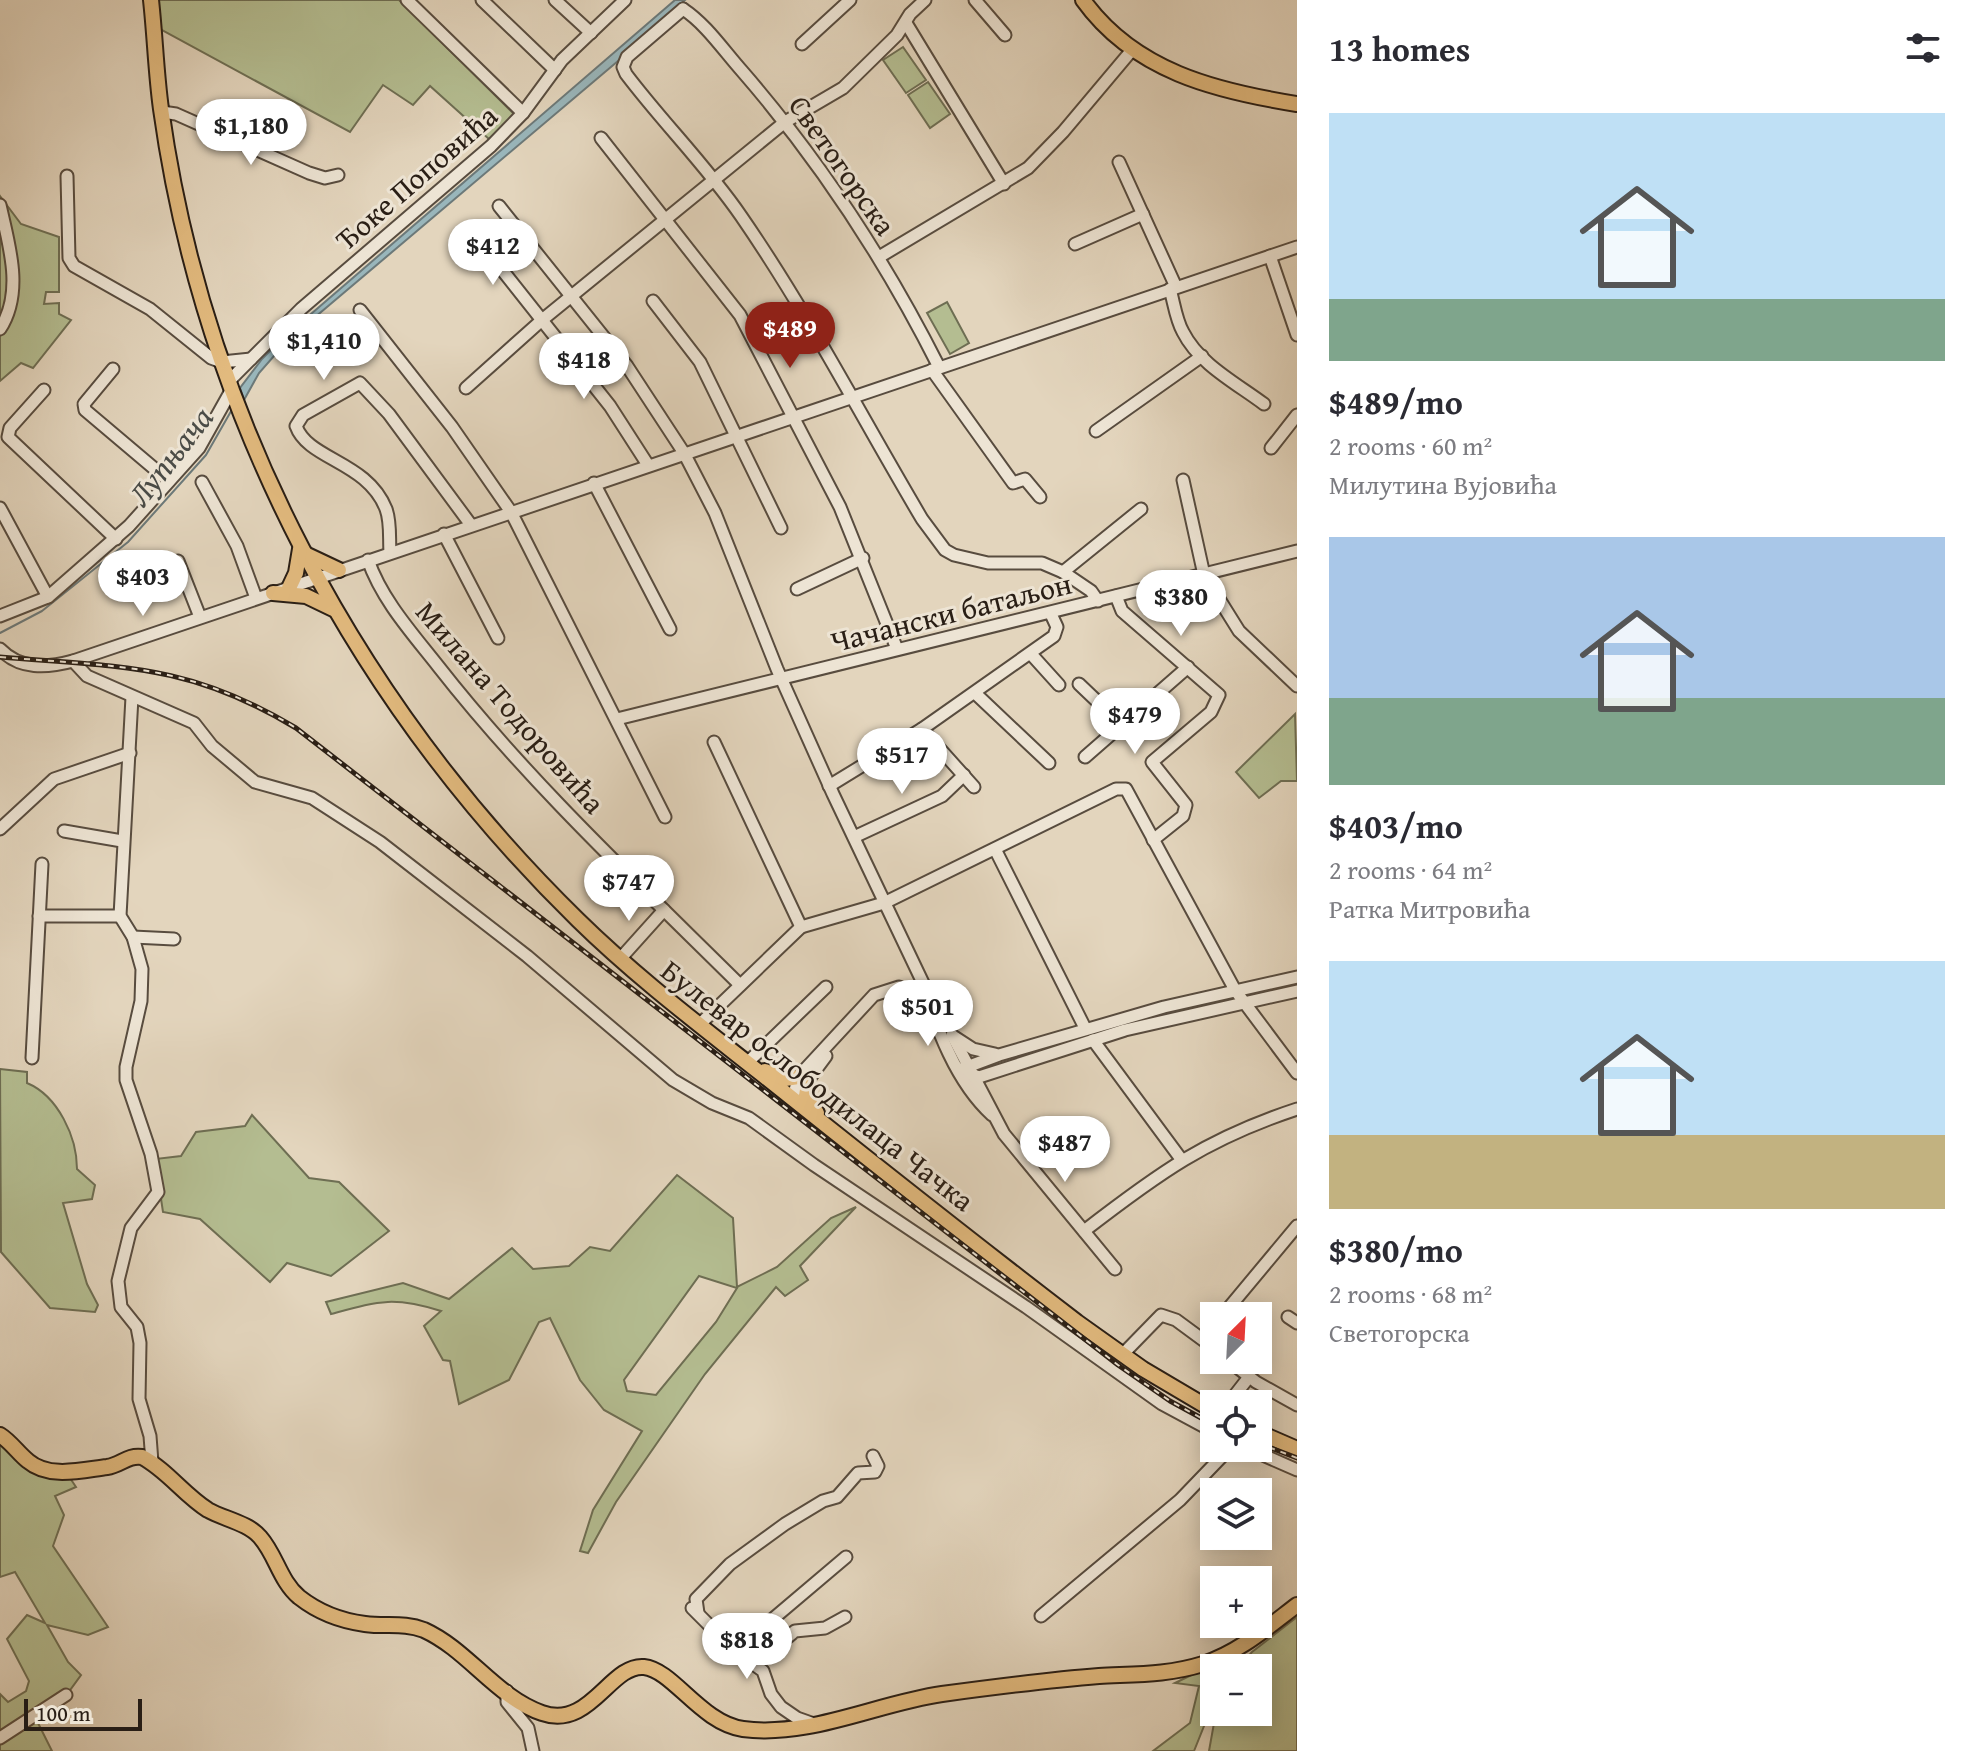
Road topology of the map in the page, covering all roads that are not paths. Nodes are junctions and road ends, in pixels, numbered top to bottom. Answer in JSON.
{"nodes":[{"id":1,"x":151,"y":0,"type":"edge"},
{"id":2,"x":407,"y":0,"type":"edge"},
{"id":3,"x":482,"y":0,"type":"edge"},
{"id":4,"x":555,"y":0,"type":"edge"},
{"id":5,"x":625,"y":0,"type":"edge"},
{"id":6,"x":850,"y":0,"type":"edge"},
{"id":7,"x":925,"y":0,"type":"edge"},
{"id":8,"x":975,"y":0,"type":"edge"},
{"id":9,"x":1083,"y":0,"type":"edge"},
{"id":10,"x":686,"y":5,"type":"edge"},
{"id":11,"x":906,"y":23,"type":"junction"},
{"id":12,"x":591,"y":33,"type":"junction"},
{"id":13,"x":1005,"y":35,"type":"dead end"},
{"id":14,"x":802,"y":44,"type":"dead end"},
{"id":15,"x":1132,"y":50,"type":"junction"},
{"id":16,"x":555,"y":70,"type":"junction"},
{"id":17,"x":1297,"y":104,"type":"edge"},
{"id":18,"x":162,"y":112,"type":"junction"},
{"id":19,"x":523,"y":113,"type":"junction"},
{"id":20,"x":785,"y":122,"type":"junction"},
{"id":21,"x":601,"y":138,"type":"dead end"},
{"id":22,"x":1119,"y":162,"type":"dead end"},
{"id":23,"x":338,"y":175,"type":"dead end"},
{"id":24,"x":67,"y":176,"type":"dead end"},
{"id":25,"x":715,"y":179,"type":"junction"},
{"id":26,"x":1004,"y":184,"type":"junction"},
{"id":27,"x":0,"y":205,"type":"edge"},
{"id":28,"x":499,"y":206,"type":"dead end"},
{"id":29,"x":1143,"y":214,"type":"junction"},
{"id":30,"x":668,"y":220,"type":"junction"},
{"id":31,"x":472,"y":232,"type":"dead end"},
{"id":32,"x":1075,"y":244,"type":"dead end"},
{"id":33,"x":1297,"y":247,"type":"edge"},
{"id":34,"x":1270,"y":256,"type":"junction"},
{"id":35,"x":879,"y":257,"type":"junction"},
{"id":36,"x":1173,"y":288,"type":"junction"},
{"id":37,"x":575,"y":296,"type":"junction"},
{"id":38,"x":653,"y":301,"type":"dead end"},
{"id":39,"x":360,"y":310,"type":"dead end"},
{"id":40,"x":542,"y":320,"type":"junction"},
{"id":41,"x":0,"y":329,"type":"edge"},
{"id":42,"x":1297,"y":335,"type":"edge"},
{"id":43,"x":1202,"y":356,"type":"junction"},
{"id":44,"x":251,"y":359,"type":"junction"},
{"id":45,"x":222,"y":362,"type":"junction"},
{"id":46,"x":936,"y":368,"type":"junction"},
{"id":47,"x":113,"y":369,"type":"dead end"},
{"id":48,"x":230,"y":385,"type":"junction"},
{"id":49,"x":466,"y":388,"type":"dead end"},
{"id":50,"x":44,"y":390,"type":"dead end"},
{"id":51,"x":850,"y":397,"type":"junction"},
{"id":52,"x":1264,"y":404,"type":"dead end"},
{"id":53,"x":1297,"y":415,"type":"edge"},
{"id":54,"x":795,"y":416,"type":"junction"},
{"id":55,"x":1096,"y":431,"type":"dead end"},
{"id":56,"x":737,"y":435,"type":"junction"},
{"id":57,"x":1271,"y":448,"type":"dead end"},
{"id":58,"x":684,"y":453,"type":"junction"},
{"id":59,"x":648,"y":465,"type":"junction"},
{"id":60,"x":1183,"y":480,"type":"dead end"},
{"id":61,"x":169,"y":481,"type":"junction"},
{"id":62,"x":202,"y":482,"type":"dead end"},
{"id":63,"x":594,"y":483,"type":"junction"},
{"id":64,"x":1040,"y":497,"type":"dead end"},
{"id":65,"x":0,"y":508,"type":"edge"},
{"id":66,"x":1141,"y":509,"type":"dead end"},
{"id":67,"x":511,"y":512,"type":"junction"},
{"id":68,"x":471,"y":525,"type":"junction"},
{"id":69,"x":781,"y":528,"type":"dead end"},
{"id":70,"x":444,"y":534,"type":"junction"},
{"id":71,"x":116,"y":539,"type":"junction"},
{"id":72,"x":301,"y":551,"type":"junction"},
{"id":73,"x":1297,"y":551,"type":"edge"},
{"id":74,"x":390,"y":552,"type":"junction"},
{"id":75,"x":863,"y":558,"type":"junction"},
{"id":76,"x":368,"y":560,"type":"junction"},
{"id":77,"x":160,"y":565,"type":"dead end"},
{"id":78,"x":337,"y":571,"type":"junction"},
{"id":79,"x":1063,"y":572,"type":"junction"},
{"id":80,"x":1204,"y":575,"type":"junction"},
{"id":81,"x":317,"y":578,"type":"junction"},
{"id":82,"x":289,"y":588,"type":"junction"},
{"id":83,"x":797,"y":589,"type":"dead end"},
{"id":84,"x":273,"y":593,"type":"junction"},
{"id":85,"x":1116,"y":596,"type":"junction"},
{"id":86,"x":48,"y":597,"type":"junction"},
{"id":87,"x":256,"y":598,"type":"junction"},
{"id":88,"x":1098,"y":601,"type":"junction"},
{"id":89,"x":332,"y":605,"type":"junction"},
{"id":90,"x":1051,"y":614,"type":"junction"},
{"id":91,"x":0,"y":616,"type":"edge"},
{"id":92,"x":200,"y":617,"type":"junction"},
{"id":93,"x":670,"y":629,"type":"dead end"},
{"id":94,"x":498,"y":638,"type":"dead end"},
{"id":95,"x":0,"y":649,"type":"edge"},
{"id":96,"x":897,"y":649,"type":"junction"},
{"id":97,"x":1031,"y":654,"type":"junction"},
{"id":98,"x":73,"y":661,"type":"junction"},
{"id":99,"x":1188,"y":667,"type":"junction"},
{"id":100,"x":781,"y":678,"type":"junction"},
{"id":101,"x":1079,"y":684,"type":"dead end"},
{"id":102,"x":1059,"y":685,"type":"dead end"},
{"id":103,"x":1297,"y":686,"type":"edge"},
{"id":104,"x":976,"y":694,"type":"junction"},
{"id":105,"x":132,"y":697,"type":"junction"},
{"id":106,"x":617,"y":719,"type":"junction"},
{"id":107,"x":1122,"y":725,"type":"junction"},
{"id":108,"x":922,"y":729,"type":"junction"},
{"id":109,"x":714,"y":742,"type":"dead end"},
{"id":110,"x":130,"y":753,"type":"junction"},
{"id":111,"x":1085,"y":757,"type":"dead end"},
{"id":112,"x":1049,"y":763,"type":"dead end"},
{"id":113,"x":964,"y":775,"type":"junction"},
{"id":114,"x":829,"y":786,"type":"junction"},
{"id":115,"x":974,"y":787,"type":"dead end"},
{"id":116,"x":665,"y":817,"type":"dead end"},
{"id":117,"x":1,"y":828,"type":"edge"},
{"id":118,"x":64,"y":831,"type":"dead end"},
{"id":119,"x":854,"y":837,"type":"junction"},
{"id":120,"x":1153,"y":840,"type":"junction"},
{"id":121,"x":122,"y":841,"type":"junction"},
{"id":122,"x":0,"y":842,"type":"edge"},
{"id":123,"x":995,"y":849,"type":"junction"},
{"id":124,"x":42,"y":864,"type":"dead end"},
{"id":125,"x":884,"y":903,"type":"junction"},
{"id":126,"x":664,"y":910,"type":"junction"},
{"id":127,"x":39,"y":916,"type":"junction"},
{"id":128,"x":120,"y":916,"type":"junction"},
{"id":129,"x":801,"y":927,"type":"junction"},
{"id":130,"x":133,"y":937,"type":"junction"},
{"id":131,"x":174,"y":939,"type":"dead end"},
{"id":132,"x":620,"y":959,"type":"junction"},
{"id":133,"x":1297,"y":977,"type":"edge"},
{"id":134,"x":740,"y":985,"type":"junction"},
{"id":135,"x":826,"y":987,"type":"dead end"},
{"id":136,"x":1235,"y":990,"type":"junction"},
{"id":137,"x":1297,"y":991,"type":"edge"},
{"id":138,"x":924,"y":997,"type":"junction"},
{"id":139,"x":1245,"y":1002,"type":"junction"},
{"id":140,"x":933,"y":1011,"type":"junction"},
{"id":141,"x":699,"y":1025,"type":"junction"},
{"id":142,"x":1085,"y":1028,"type":"junction"},
{"id":143,"x":952,"y":1035,"type":"junction"},
{"id":144,"x":1093,"y":1040,"type":"junction"},
{"id":145,"x":999,"y":1055,"type":"junction"},
{"id":146,"x":32,"y":1058,"type":"dead end"},
{"id":147,"x":752,"y":1066,"type":"junction"},
{"id":148,"x":963,"y":1068,"type":"junction"},
{"id":149,"x":1297,"y":1073,"type":"edge"},
{"id":150,"x":974,"y":1077,"type":"junction"},
{"id":151,"x":803,"y":1080,"type":"junction"},
{"id":152,"x":790,"y":1095,"type":"junction"},
{"id":153,"x":1297,"y":1109,"type":"edge"},
{"id":154,"x":992,"y":1115,"type":"junction"},
{"id":155,"x":820,"y":1121,"type":"junction"},
{"id":156,"x":1181,"y":1159,"type":"junction"},
{"id":157,"x":1297,"y":1226,"type":"edge"},
{"id":158,"x":1084,"y":1231,"type":"junction"},
{"id":159,"x":1115,"y":1269,"type":"dead end"},
{"id":160,"x":1234,"y":1302,"type":"edge"},
{"id":161,"x":1200,"y":1336,"type":"edge"},
{"id":162,"x":1122,"y":1355,"type":"junction"},
{"id":163,"x":1245,"y":1374,"type":"edge"},
{"id":164,"x":1249,"y":1377,"type":"junction"},
{"id":165,"x":1239,"y":1390,"type":"edge"},
{"id":166,"x":1200,"y":1402,"type":"edge"},
{"id":167,"x":1297,"y":1405,"type":"edge"},
{"id":168,"x":1200,"y":1424,"type":"edge"},
{"id":169,"x":0,"y":1435,"type":"edge"},
{"id":170,"x":1272,"y":1438,"type":"edge"},
{"id":171,"x":1297,"y":1449,"type":"edge"},
{"id":172,"x":873,"y":1456,"type":"dead end"},
{"id":173,"x":1272,"y":1459,"type":"edge"},
{"id":174,"x":152,"y":1462,"type":"junction"},
{"id":175,"x":1217,"y":1462,"type":"edge"},
{"id":176,"x":1297,"y":1470,"type":"edge"},
{"id":177,"x":846,"y":1557,"type":"dead end"},
{"id":178,"x":1297,"y":1605,"type":"edge"},
{"id":179,"x":1041,"y":1616,"type":"dead end"},
{"id":180,"x":845,"y":1617,"type":"dead end"},
{"id":181,"x":735,"y":1651,"type":"junction"},
{"id":182,"x":755,"y":1665,"type":"junction"},
{"id":183,"x":507,"y":1691,"type":"junction"},
{"id":184,"x":66,"y":1695,"type":"dead end"},
{"id":185,"x":814,"y":1724,"type":"junction"},
{"id":186,"x":0,"y":1738,"type":"edge"},
{"id":187,"x":533,"y":1751,"type":"edge"}],
"edges":[{"from":1,"to":18,"type":"main road","name":"Булевар ослободилаца Чачка"},
{"from":2,"to":19,"type":"street"},
{"from":3,"to":16,"type":"street"},
{"from":4,"to":12,"type":"street"},
{"from":5,"to":12,"type":"street","name":"Ђоке Поповића"},
{"from":6,"to":14,"type":"street"},
{"from":7,"to":11,"type":"street"},
{"from":8,"to":13,"type":"street"},
{"from":9,"to":15,"type":"main road"},
{"from":10,"to":20,"type":"street","name":"Светогорска"},
{"from":10,"to":25,"type":"street"},
{"from":11,"to":20,"type":"street"},
{"from":11,"to":26,"type":"street"},
{"from":12,"to":16,"type":"street","name":"Ђоке Поповића"},
{"from":15,"to":17,"type":"main road"},
{"from":15,"to":26,"type":"street"},
{"from":16,"to":19,"type":"street","name":"Ђоке Поповића"},
{"from":18,"to":23,"type":"street"},
{"from":18,"to":45,"type":"main road","name":"Булевар ослободилаца Чачка"},
{"from":19,"to":44,"type":"street","name":"Ђоке Поповића"},
{"from":20,"to":25,"type":"street"},
{"from":20,"to":35,"type":"street","name":"Светогорска"},
{"from":21,"to":30,"type":"street"},
{"from":22,"to":29,"type":"street"},
{"from":24,"to":45,"type":"street"},
{"from":25,"to":30,"type":"street"},
{"from":25,"to":51,"type":"street"},
{"from":26,"to":35,"type":"street"},
{"from":27,"to":41,"type":"street"},
{"from":28,"to":37,"type":"street"},
{"from":29,"to":32,"type":"street"},
{"from":29,"to":36,"type":"street"},
{"from":30,"to":37,"type":"street"},
{"from":30,"to":54,"type":"street"},
{"from":31,"to":40,"type":"street"},
{"from":33,"to":34,"type":"street"},
{"from":34,"to":36,"type":"street"},
{"from":34,"to":42,"type":"street"},
{"from":35,"to":46,"type":"street","name":"Светогорска"},
{"from":36,"to":43,"type":"street"},
{"from":36,"to":46,"type":"street"},
{"from":37,"to":40,"type":"street"},
{"from":37,"to":58,"type":"street"},
{"from":38,"to":56,"type":"street"},
{"from":39,"to":67,"type":"street"},
{"from":40,"to":49,"type":"street"},
{"from":40,"to":59,"type":"street"},
{"from":43,"to":52,"type":"street"},
{"from":43,"to":55,"type":"street"},
{"from":44,"to":45,"type":"street"},
{"from":44,"to":48,"type":"street","name":"Ђоке Поповића"},
{"from":45,"to":48,"type":"main road","name":"Булевар ослободилаца Чачка"},
{"from":46,"to":51,"type":"street"},
{"from":46,"to":64,"type":"street","name":"Светогорска"},
{"from":47,"to":61,"type":"street"},
{"from":48,"to":61,"type":"street","name":"Ђоке Поповића"},
{"from":48,"to":72,"type":"main road","name":"Булевар ослободилаца Чачка"},
{"from":50,"to":71,"type":"street"},
{"from":51,"to":54,"type":"street"},
{"from":51,"to":79,"type":"street"},
{"from":53,"to":57,"type":"street"},
{"from":54,"to":56,"type":"street"},
{"from":54,"to":75,"type":"street"},
{"from":56,"to":58,"type":"street"},
{"from":56,"to":69,"type":"street"},
{"from":58,"to":59,"type":"street"},
{"from":58,"to":100,"type":"street"},
{"from":59,"to":63,"type":"street"},
{"from":60,"to":80,"type":"street"},
{"from":61,"to":71,"type":"street","name":"Ђоке Поповића"},
{"from":62,"to":87,"type":"street"},
{"from":63,"to":67,"type":"street"},
{"from":63,"to":93,"type":"street"},
{"from":65,"to":86,"type":"street"},
{"from":66,"to":79,"type":"street"},
{"from":67,"to":68,"type":"street"},
{"from":67,"to":106,"type":"street"},
{"from":68,"to":70,"type":"street"},
{"from":68,"to":74,"type":"street"},
{"from":70,"to":74,"type":"street"},
{"from":70,"to":94,"type":"street"},
{"from":71,"to":86,"type":"street","name":"Ђоке Поповића"},
{"from":72,"to":78,"type":"main road"},
{"from":72,"to":81,"type":"main road","name":"Булевар ослободилаца Чачка"},
{"from":72,"to":82,"type":"main road"},
{"from":73,"to":80,"type":"street","name":"Чачански батаљон"},
{"from":74,"to":76,"type":"street"},
{"from":75,"to":83,"type":"street"},
{"from":75,"to":96,"type":"street"},
{"from":76,"to":78,"type":"street"},
{"from":76,"to":126,"type":"street","name":"Милана Тодоровића"},
{"from":77,"to":92,"type":"street"},
{"from":78,"to":81,"type":"street"},
{"from":78,"to":89,"type":"main road"},
{"from":79,"to":88,"type":"street"},
{"from":80,"to":85,"type":"street","name":"Чачански батаљон"},
{"from":80,"to":103,"type":"street"},
{"from":81,"to":82,"type":"street"},
{"from":81,"to":89,"type":"main road","name":"Булевар ослободилаца Чачка"},
{"from":82,"to":84,"type":"street"},
{"from":84,"to":87,"type":"street"},
{"from":84,"to":89,"type":"main road"},
{"from":85,"to":88,"type":"street","name":"Чачански батаљон"},
{"from":85,"to":99,"type":"street"},
{"from":86,"to":91,"type":"street","name":"Ђоке Поповића"},
{"from":87,"to":92,"type":"street"},
{"from":88,"to":90,"type":"street","name":"Чачански батаљон"},
{"from":89,"to":132,"type":"main road","name":"Булевар ослободилаца Чачка"},
{"from":90,"to":96,"type":"street","name":"Чачански батаљон"},
{"from":90,"to":97,"type":"street"},
{"from":92,"to":98,"type":"street"},
{"from":95,"to":98,"type":"street"},
{"from":96,"to":100,"type":"street","name":"Чачански батаљон"},
{"from":97,"to":102,"type":"street"},
{"from":97,"to":104,"type":"street"},
{"from":98,"to":105,"type":"street"},
{"from":99,"to":107,"type":"street"},
{"from":99,"to":120,"type":"street"},
{"from":100,"to":106,"type":"street","name":"Чачански батаљон"},
{"from":100,"to":114,"type":"street"},
{"from":101,"to":107,"type":"street"},
{"from":104,"to":108,"type":"street"},
{"from":104,"to":112,"type":"street"},
{"from":105,"to":110,"type":"street"},
{"from":105,"to":168,"type":"street"},
{"from":106,"to":116,"type":"street"},
{"from":107,"to":111,"type":"street"},
{"from":108,"to":113,"type":"street"},
{"from":108,"to":114,"type":"street"},
{"from":109,"to":129,"type":"street"},
{"from":110,"to":117,"type":"street"},
{"from":110,"to":121,"type":"street"},
{"from":113,"to":115,"type":"street"},
{"from":113,"to":119,"type":"street"},
{"from":114,"to":119,"type":"street"},
{"from":117,"to":122,"type":"street"},
{"from":118,"to":121,"type":"street"},
{"from":119,"to":125,"type":"street"},
{"from":120,"to":123,"type":"street"},
{"from":120,"to":136,"type":"street"},
{"from":121,"to":128,"type":"street"},
{"from":123,"to":125,"type":"street"},
{"from":123,"to":142,"type":"street"},
{"from":124,"to":127,"type":"street"},
{"from":125,"to":129,"type":"street"},
{"from":125,"to":138,"type":"street"},
{"from":126,"to":132,"type":"street"},
{"from":126,"to":134,"type":"street","name":"Милана Тодоровића"},
{"from":127,"to":128,"type":"street"},
{"from":127,"to":146,"type":"street"},
{"from":128,"to":130,"type":"street"},
{"from":129,"to":134,"type":"street"},
{"from":130,"to":131,"type":"street"},
{"from":130,"to":174,"type":"street"},
{"from":132,"to":141,"type":"main road","name":"Булевар ослободилаца Чачка"},
{"from":133,"to":136,"type":"street"},
{"from":134,"to":141,"type":"street"},
{"from":135,"to":147,"type":"street"},
{"from":136,"to":139,"type":"street"},
{"from":136,"to":142,"type":"street"},
{"from":137,"to":139,"type":"street"},
{"from":138,"to":140,"type":"street"},
{"from":138,"to":151,"type":"street"},
{"from":139,"to":144,"type":"street"},
{"from":139,"to":149,"type":"street"},
{"from":140,"to":143,"type":"street"},
{"from":140,"to":148,"type":"street"},
{"from":141,"to":147,"type":"main road","name":"Булевар ослободилаца Чачка"},
{"from":142,"to":145,"type":"street"},
{"from":143,"to":145,"type":"street"},
{"from":143,"to":148,"type":"street"},
{"from":144,"to":150,"type":"street"},
{"from":144,"to":156,"type":"street"},
{"from":145,"to":148,"type":"street"},
{"from":147,"to":151,"type":"main road"},
{"from":147,"to":152,"type":"main road","name":"Булевар ослободилаца Чачка"},
{"from":148,"to":150,"type":"street"},
{"from":148,"to":154,"type":"street"},
{"from":150,"to":154,"type":"street"},
{"from":151,"to":152,"type":"street"},
{"from":151,"to":155,"type":"main road"},
{"from":152,"to":155,"type":"main road","name":"Булевар ослободилаца Чачка"},
{"from":153,"to":156,"type":"street"},
{"from":154,"to":158,"type":"street"},
{"from":155,"to":162,"type":"main road","name":"Булевар ослободилаца Чачка"},
{"from":156,"to":158,"type":"street"},
{"from":157,"to":160,"type":"street"},
{"from":158,"to":159,"type":"street"},
{"from":161,"to":162,"type":"street"},
{"from":162,"to":166,"type":"main road","name":"Булевар ослободилаца Чачка"},
{"from":163,"to":164,"type":"street"},
{"from":164,"to":165,"type":"street"},
{"from":164,"to":167,"type":"street"},
{"from":169,"to":174,"type":"main road"},
{"from":170,"to":171,"type":"main road"},
{"from":172,"to":181,"type":"street"},
{"from":173,"to":176,"type":"street"},
{"from":174,"to":183,"type":"main road"},
{"from":175,"to":179,"type":"street"},
{"from":177,"to":181,"type":"street"},
{"from":178,"to":185,"type":"main road"},
{"from":180,"to":182,"type":"street"},
{"from":181,"to":182,"type":"street"},
{"from":182,"to":185,"type":"street"},
{"from":183,"to":185,"type":"main road"},
{"from":183,"to":187,"type":"street"},
{"from":184,"to":186,"type":"street"}]}
